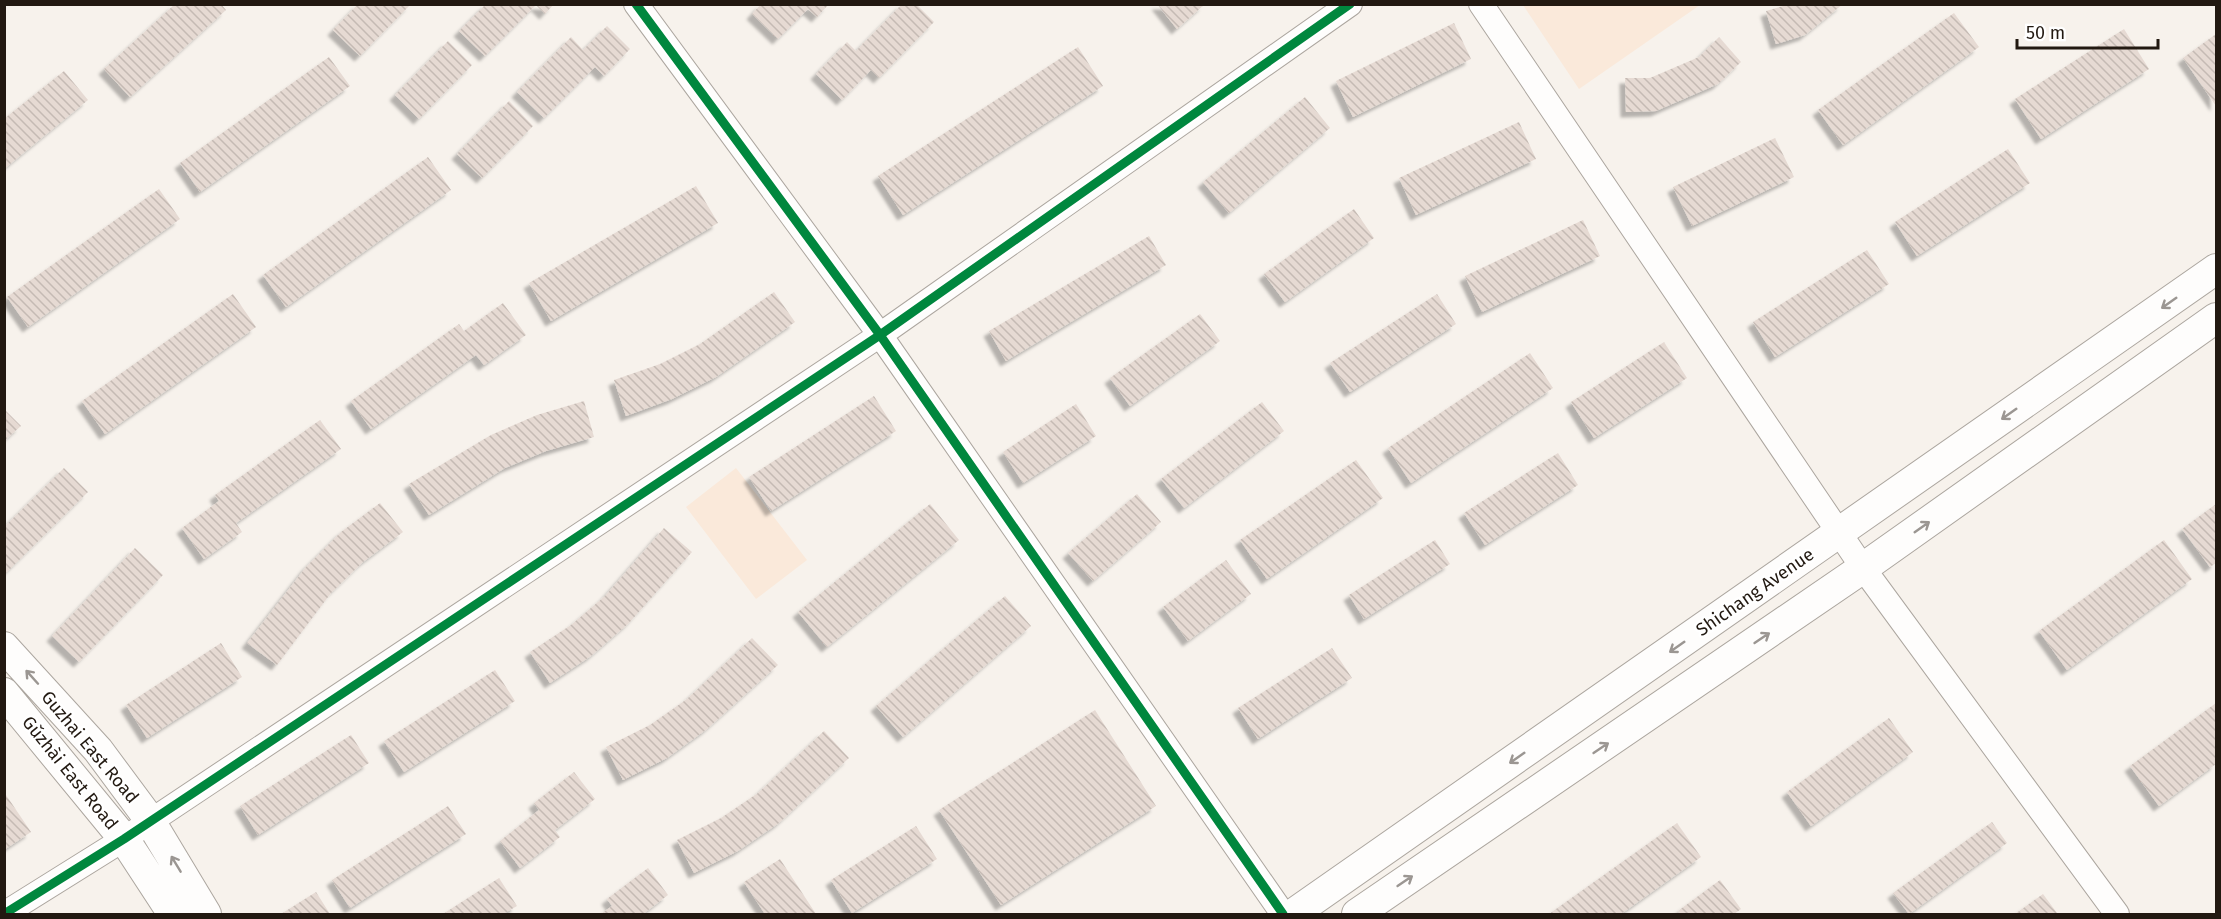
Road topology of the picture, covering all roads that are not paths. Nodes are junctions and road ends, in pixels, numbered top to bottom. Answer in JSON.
{"nodes":[{"id":1,"x":636,"y":4,"type":"edge"},
{"id":2,"x":1350,"y":4,"type":"edge"},
{"id":3,"x":1481,"y":4,"type":"edge"},
{"id":4,"x":2217,"y":269,"type":"edge"},
{"id":5,"x":2217,"y":318,"type":"edge"},
{"id":6,"x":880,"y":335,"type":"junction"},
{"id":7,"x":1840,"y":533,"type":"junction"},
{"id":8,"x":1863,"y":568,"type":"junction"},
{"id":9,"x":4,"y":647,"type":"edge"},
{"id":10,"x":4,"y":693,"type":"edge"},
{"id":11,"x":150,"y":821,"type":"junction"},
{"id":12,"x":124,"y":839,"type":"junction"},
{"id":13,"x":4,"y":914,"type":"edge"},
{"id":14,"x":173,"y":915,"type":"edge"},
{"id":15,"x":206,"y":915,"type":"edge"},
{"id":16,"x":1283,"y":915,"type":"edge"},
{"id":17,"x":1293,"y":915,"type":"edge"},
{"id":18,"x":1357,"y":915,"type":"edge"},
{"id":19,"x":2117,"y":915,"type":"edge"}],
"edges":[{"from":1,"to":6,"type":"street"},
{"from":2,"to":6,"type":"street"},
{"from":3,"to":7,"type":"street"},
{"from":4,"to":7,"type":"main road","name":"Shichang Avenue","one_way":true},
{"from":8,"to":5,"type":"main road","one_way":true},
{"from":6,"to":11,"type":"street"},
{"from":6,"to":16,"type":"street"},
{"from":7,"to":8,"type":"street"},
{"from":7,"to":17,"type":"main road","name":"Shichang Avenue","one_way":true},
{"from":18,"to":8,"type":"main road","one_way":true},
{"from":8,"to":19,"type":"street"},
{"from":11,"to":9,"type":"main road","name":"Guzhai East Road","one_way":true},
{"from":10,"to":12,"type":"main road","name":"Gǔzhài East Road"},
{"from":11,"to":12,"type":"street"},
{"from":15,"to":11,"type":"main road","name":"Guzhai East Road","one_way":true},
{"from":12,"to":13,"type":"street"},
{"from":12,"to":14,"type":"main road","name":"Gǔzhài East Road"}]}
